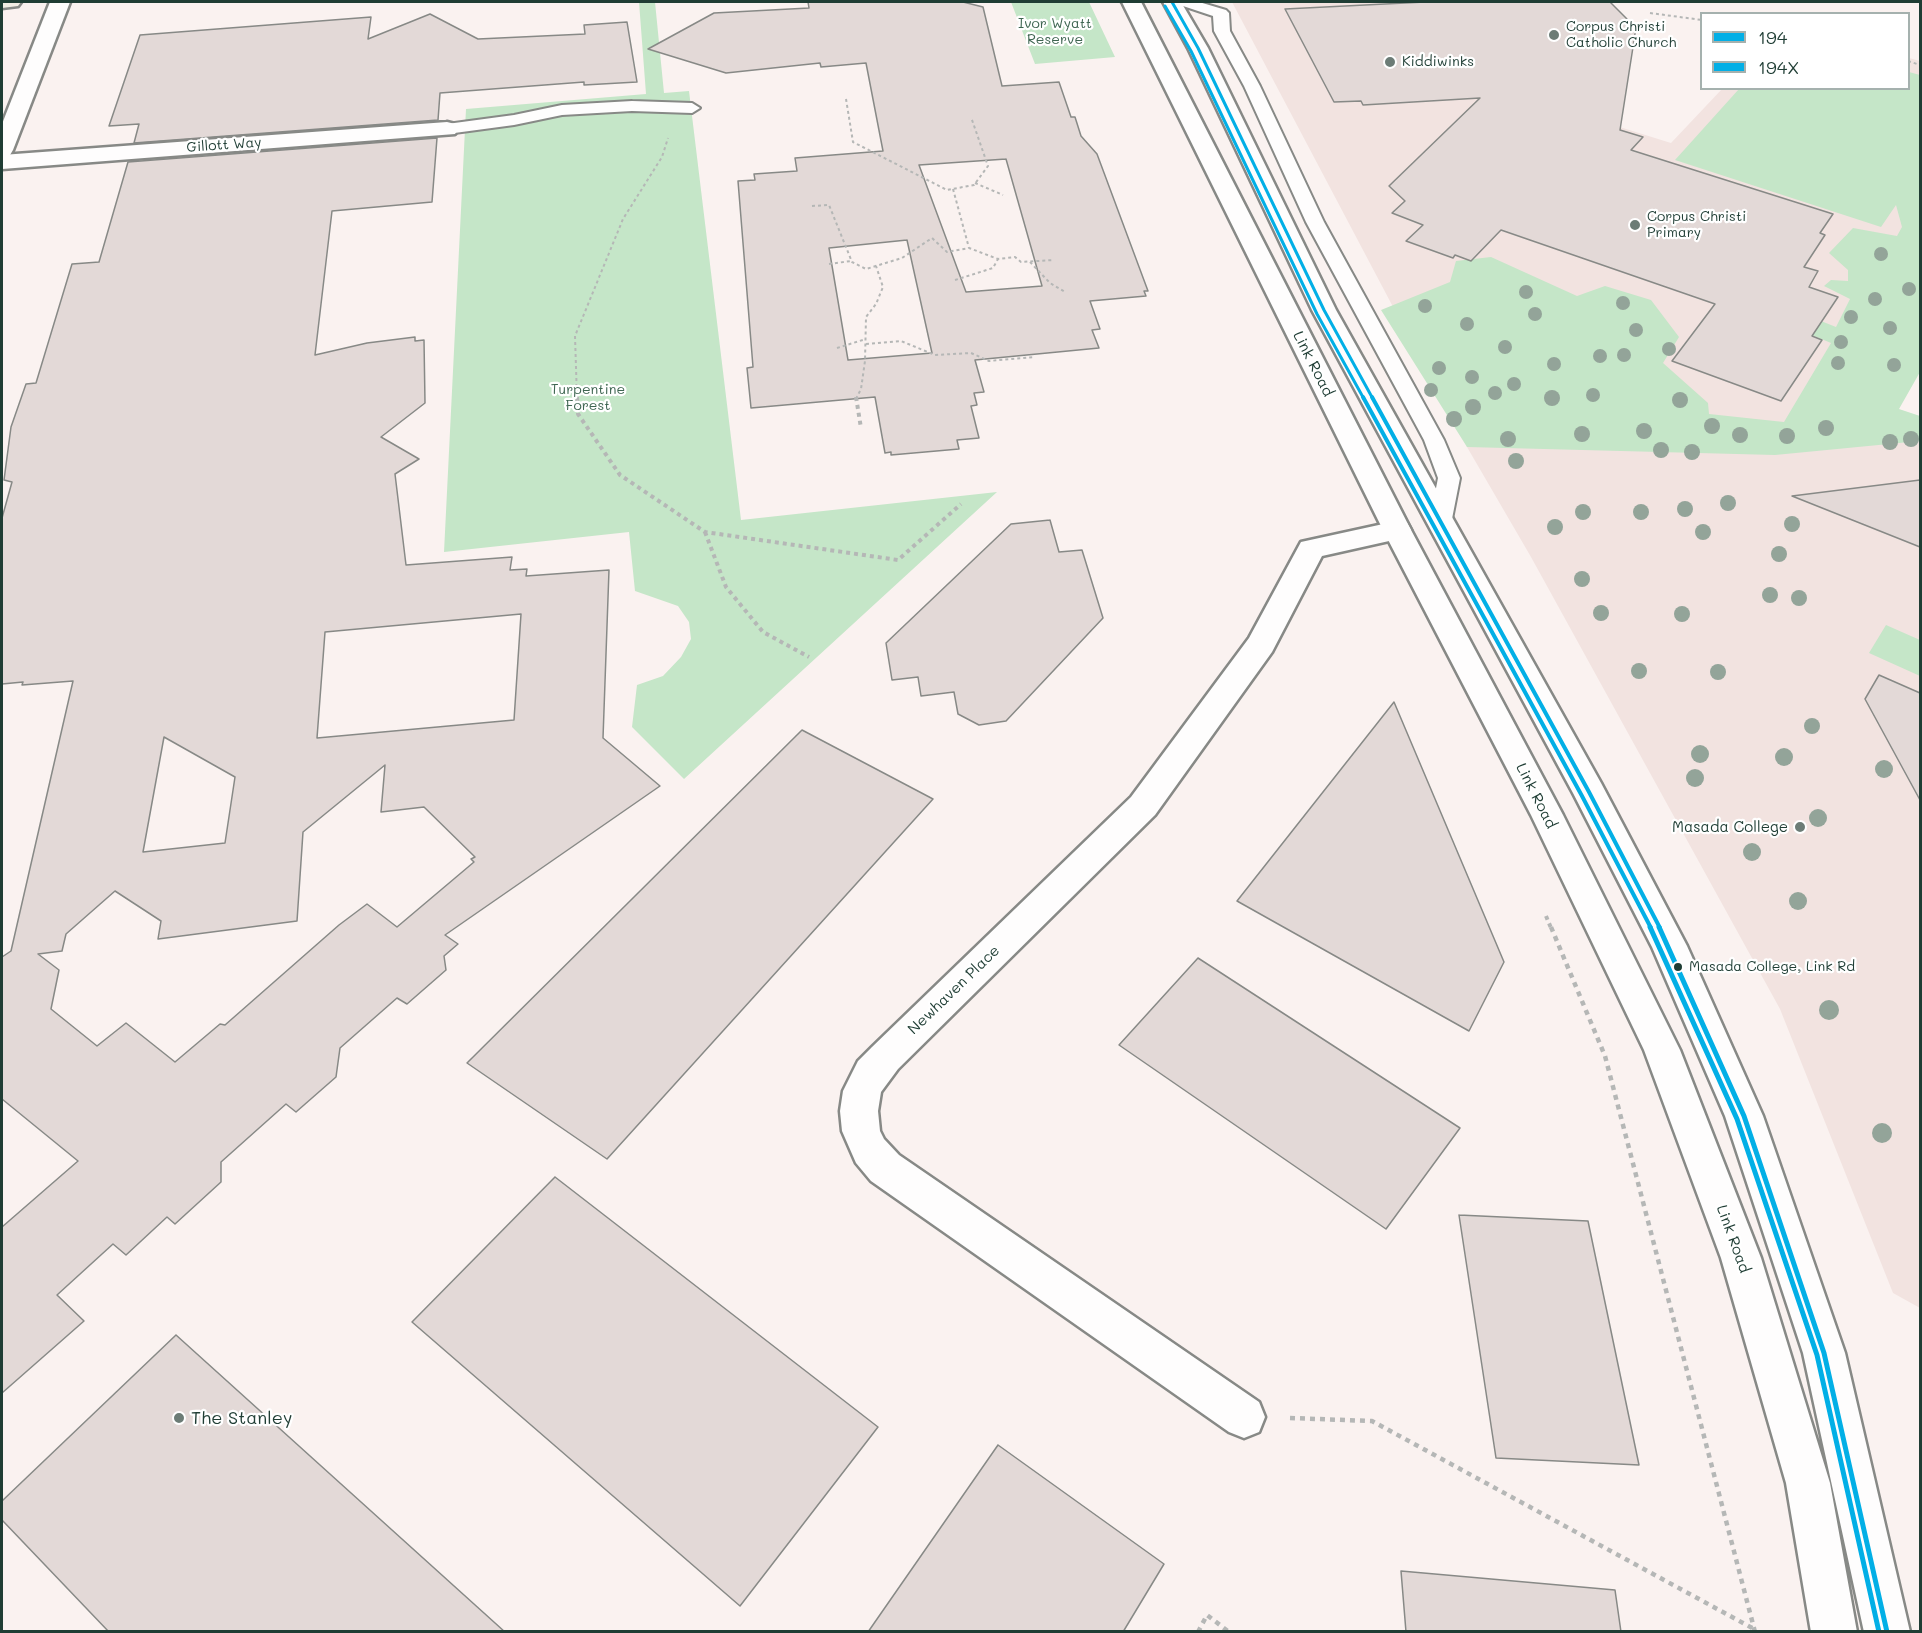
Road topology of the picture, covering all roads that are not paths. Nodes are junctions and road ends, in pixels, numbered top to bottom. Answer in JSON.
{"nodes":[{"id":1,"x":2,"y":2,"type":"edge"},
{"id":2,"x":11,"y":2,"type":"edge"},
{"id":3,"x":60,"y":2,"type":"edge"},
{"id":4,"x":1131,"y":2,"type":"edge"},
{"id":5,"x":1172,"y":2,"type":"edge"},
{"id":6,"x":1185,"y":2,"type":"edge"},
{"id":7,"x":686,"y":107,"type":"road end"},
{"id":8,"x":7,"y":124,"type":"edge"},
{"id":9,"x":447,"y":129,"type":"joint"},
{"id":10,"x":2,"y":150,"type":"edge"},
{"id":11,"x":2,"y":162,"type":"edge"},
{"id":12,"x":1440,"y":524,"type":"junction"},
{"id":13,"x":1397,"y":530,"type":"junction"},
{"id":14,"x":1244,"y":1417,"type":"road end"},
{"id":15,"x":1834,"y":1632,"type":"edge"},
{"id":16,"x":1887,"y":1632,"type":"edge"}],
"edges":[{"from":1,"to":2,"type":"highway"},
{"from":3,"to":8,"type":"main road"},
{"from":4,"to":13,"type":"main road","name":"Link Road"},
{"from":5,"to":12,"type":"main road"},
{"from":6,"to":12,"type":"lane"},
{"from":7,"to":9,"type":"lane"},
{"from":8,"to":10,"type":"main road"},
{"from":9,"to":11,"type":"main road","name":"Gillott Way"},
{"from":12,"to":16,"type":"main road"},
{"from":13,"to":14,"type":"main road","name":"Newhaven Place"},
{"from":13,"to":15,"type":"main road","name":"Link Road"}]}
